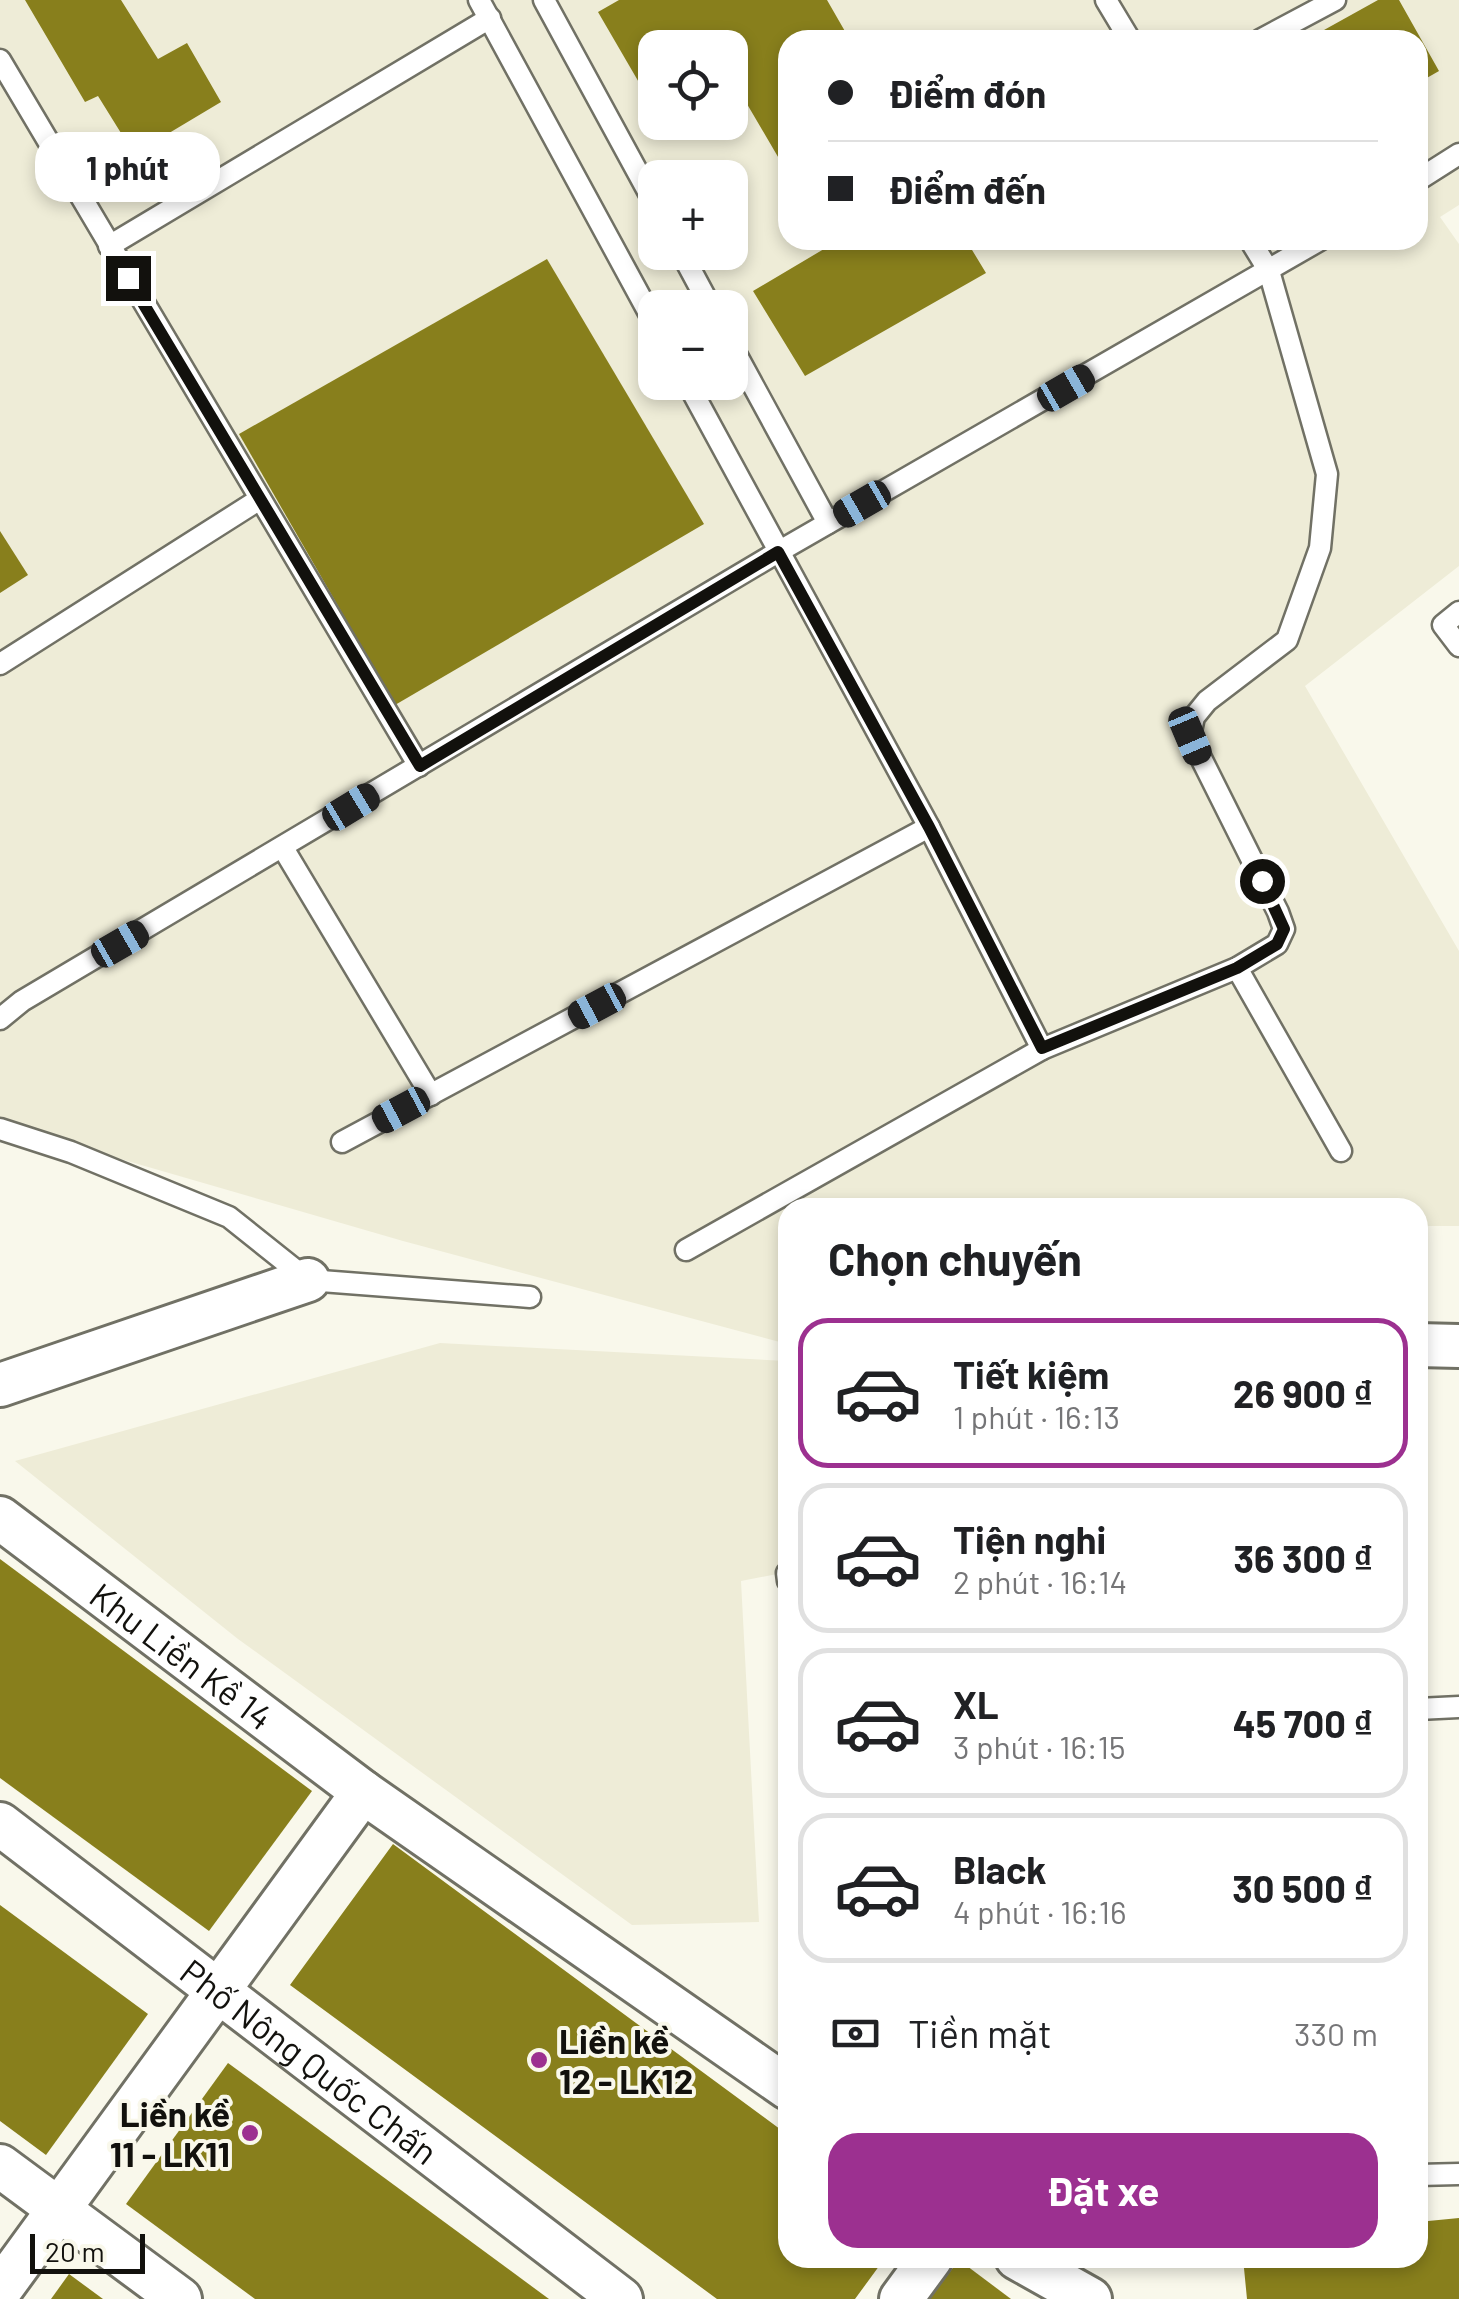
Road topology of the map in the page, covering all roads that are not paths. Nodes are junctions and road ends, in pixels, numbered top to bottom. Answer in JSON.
{"nodes":[{"id":1,"x":544,"y":0,"type":"edge"},
{"id":2,"x":1106,"y":0,"type":"edge"},
{"id":3,"x":1335,"y":0,"type":"edge"},
{"id":4,"x":485,"y":9,"type":"edge"},
{"id":5,"x":1124,"y":30,"type":"edge"},
{"id":6,"x":1279,"y":30,"type":"edge"},
{"id":7,"x":0,"y":60,"type":"edge"},
{"id":8,"x":1459,"y":154,"type":"edge"},
{"id":9,"x":638,"y":173,"type":"edge"},
{"id":10,"x":1428,"y":174,"type":"edge"},
{"id":11,"x":109,"y":246,"type":"junction"},
{"id":12,"x":1256,"y":250,"type":"edge"},
{"id":13,"x":1304,"y":250,"type":"edge"},
{"id":14,"x":1269,"y":272,"type":"junction"},
{"id":15,"x":638,"y":292,"type":"edge"},
{"id":16,"x":748,"y":376,"type":"edge"},
{"id":17,"x":697,"y":400,"type":"edge"},
{"id":18,"x":260,"y":499,"type":"junction"},
{"id":19,"x":828,"y":523,"type":"junction"},
{"id":20,"x":778,"y":552,"type":"junction"},
{"id":21,"x":1459,"y":612,"type":"edge"},
{"id":22,"x":1459,"y":646,"type":"edge"},
{"id":23,"x":0,"y":664,"type":"edge"},
{"id":24,"x":420,"y":766,"type":"junction"},
{"id":25,"x":929,"y":827,"type":"junction"},
{"id":26,"x":283,"y":848,"type":"junction"},
{"id":27,"x":1237,"y":968,"type":"junction"},
{"id":28,"x":0,"y":1020,"type":"edge"},
{"id":29,"x":1042,"y":1048,"type":"junction"},
{"id":30,"x":431,"y":1095,"type":"junction"},
{"id":31,"x":0,"y":1129,"type":"edge"},
{"id":32,"x":342,"y":1142,"type":"dead end"},
{"id":33,"x":1341,"y":1151,"type":"dead end"},
{"id":34,"x":686,"y":1250,"type":"dead end"},
{"id":35,"x":308,"y":1280,"type":"junction"},
{"id":36,"x":530,"y":1297,"type":"dead end"},
{"id":37,"x":1428,"y":1345,"type":"edge"},
{"id":38,"x":1459,"y":1346,"type":"edge"},
{"id":39,"x":0,"y":1386,"type":"edge"},
{"id":40,"x":0,"y":1518,"type":"edge"},
{"id":41,"x":1459,"y":1707,"type":"edge"},
{"id":42,"x":1428,"y":1709,"type":"edge"},
{"id":43,"x":364,"y":1792,"type":"junction"},
{"id":44,"x":0,"y":1824,"type":"edge"},
{"id":45,"x":219,"y":1987,"type":"junction"},
{"id":46,"x":778,"y":2081,"type":"edge"},
{"id":47,"x":0,"y":2166,"type":"edge"},
{"id":48,"x":1459,"y":2174,"type":"edge"},
{"id":49,"x":1428,"y":2176,"type":"edge"},
{"id":50,"x":58,"y":2208,"type":"junction"},
{"id":51,"x":923,"y":2268,"type":"edge"},
{"id":52,"x":1035,"y":2268,"type":"edge"},
{"id":53,"x":0,"y":2290,"type":"edge"},
{"id":54,"x":180,"y":2299,"type":"edge"},
{"id":55,"x":621,"y":2299,"type":"edge"},
{"id":56,"x":900,"y":2299,"type":"edge"},
{"id":57,"x":1090,"y":2299,"type":"edge"}],
"edges":[{"from":1,"to":9,"type":"lane"},
{"from":2,"to":5,"type":"lane"},
{"from":3,"to":6,"type":"lane"},
{"from":4,"to":11,"type":"lane"},
{"from":4,"to":15,"type":"lane"},
{"from":7,"to":11,"type":"lane"},
{"from":8,"to":10,"type":"lane"},
{"from":11,"to":18,"type":"lane"},
{"from":12,"to":14,"type":"lane"},
{"from":13,"to":14,"type":"lane"},
{"from":14,"to":19,"type":"lane"},
{"from":14,"to":27,"type":"lane"},
{"from":16,"to":19,"type":"lane"},
{"from":17,"to":20,"type":"lane"},
{"from":18,"to":23,"type":"lane"},
{"from":18,"to":24,"type":"lane"},
{"from":19,"to":20,"type":"lane"},
{"from":20,"to":24,"type":"lane"},
{"from":20,"to":25,"type":"lane"},
{"from":21,"to":22,"type":"lane"},
{"from":24,"to":26,"type":"lane"},
{"from":25,"to":29,"type":"lane"},
{"from":25,"to":30,"type":"lane"},
{"from":26,"to":28,"type":"lane"},
{"from":26,"to":30,"type":"lane"},
{"from":27,"to":29,"type":"lane"},
{"from":27,"to":33,"type":"lane"},
{"from":29,"to":34,"type":"lane"},
{"from":30,"to":32,"type":"lane"},
{"from":31,"to":35,"type":"lane"},
{"from":35,"to":36,"type":"lane"},
{"from":35,"to":39,"type":"street"},
{"from":37,"to":38,"type":"street"},
{"from":40,"to":43,"type":"street","name":"Khu Liền Kề 14"},
{"from":41,"to":42,"type":"lane"},
{"from":43,"to":45,"type":"street"},
{"from":43,"to":46,"type":"street","name":"Khu Liền Kề 14"},
{"from":44,"to":45,"type":"street","name":"Phố Nông Quốc Chấn"},
{"from":45,"to":50,"type":"street"},
{"from":45,"to":55,"type":"street","name":"Phố Nông Quốc Chấn"},
{"from":47,"to":50,"type":"street"},
{"from":48,"to":49,"type":"lane"},
{"from":50,"to":53,"type":"street"},
{"from":50,"to":54,"type":"street"},
{"from":51,"to":56,"type":"street"},
{"from":52,"to":57,"type":"street"}]}
